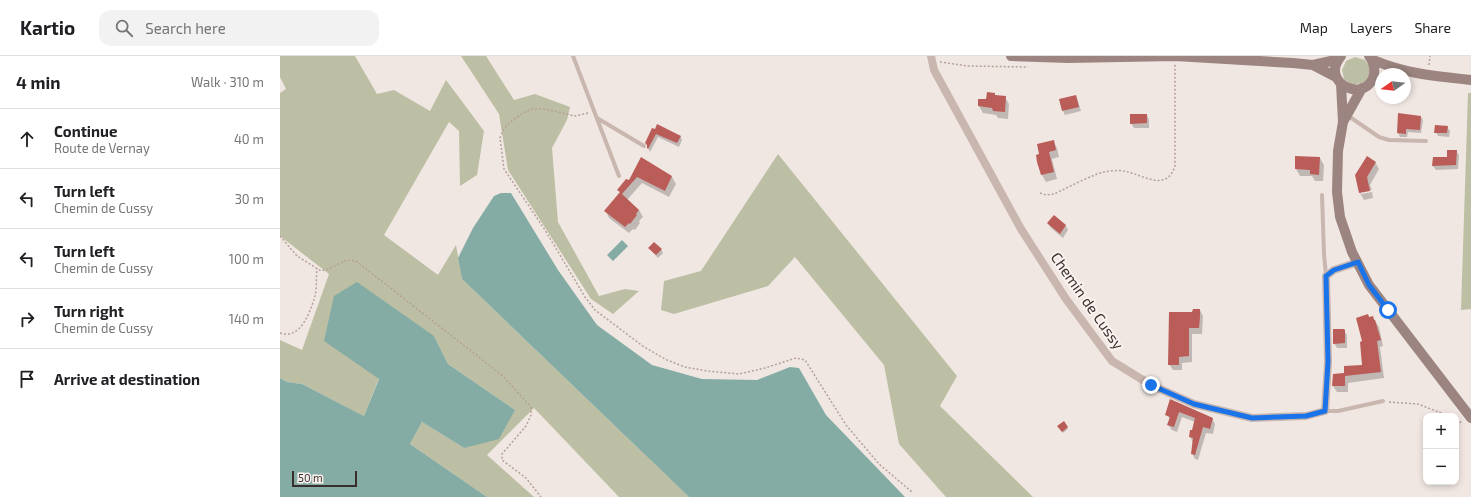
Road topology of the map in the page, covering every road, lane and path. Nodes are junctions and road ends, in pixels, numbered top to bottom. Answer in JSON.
{"nodes":[{"id":1,"x":573,"y":56,"type":"edge"},
{"id":2,"x":1011,"y":56,"type":"edge"},
{"id":3,"x":1175,"y":56,"type":"edge"},
{"id":4,"x":1340,"y":56,"type":"edge"},
{"id":5,"x":1068,"y":57,"type":"edge"},
{"id":6,"x":931,"y":58,"type":"edge"},
{"id":7,"x":1370,"y":58,"type":"edge"},
{"id":8,"x":1313,"y":65,"type":"junction"},
{"id":9,"x":1035,"y":67,"type":"dead end"},
{"id":10,"x":1393,"y":68,"type":"edge"},
{"id":11,"x":1411,"y":72,"type":"edge"},
{"id":12,"x":1375,"y":74,"type":"edge"},
{"id":13,"x":1375,"y":79,"type":"edge"},
{"id":14,"x":1339,"y":80,"type":"junction"},
{"id":15,"x":1471,"y":80,"type":"edge"},
{"id":16,"x":1362,"y":88,"type":"junction"},
{"id":17,"x":594,"y":112,"type":"junction"},
{"id":18,"x":596,"y":117,"type":"junction"},
{"id":19,"x":1344,"y":117,"type":"junction"},
{"id":20,"x":1426,"y":141,"type":"dead end"},
{"id":21,"x":644,"y":146,"type":"dead end"},
{"id":22,"x":619,"y":176,"type":"dead end"},
{"id":23,"x":1040,"y":193,"type":"dead end"},
{"id":24,"x":1322,"y":196,"type":"dead end"},
{"id":25,"x":280,"y":236,"type":"edge"},
{"id":26,"x":1358,"y":262,"type":"junction"},
{"id":27,"x":317,"y":268,"type":"junction"},
{"id":28,"x":1326,"y":276,"type":"junction"},
{"id":29,"x":280,"y":333,"type":"edge"},
{"id":30,"x":1383,"y":401,"type":"joint"},
{"id":31,"x":1325,"y":411,"type":"junction"},
{"id":32,"x":1441,"y":413,"type":"edge"},
{"id":33,"x":1471,"y":418,"type":"edge"},
{"id":34,"x":912,"y":492,"type":"dead end"},
{"id":35,"x":541,"y":497,"type":"edge"}],
"edges":[{"from":1,"to":17,"type":"lane"},
{"from":2,"to":5,"type":"street"},
{"from":3,"to":5,"type":"street"},
{"from":3,"to":8,"type":"street"},
{"from":3,"to":23,"type":"path"},
{"from":4,"to":8,"type":"street"},
{"from":4,"to":14,"type":"street"},
{"from":6,"to":9,"type":"path"},
{"from":6,"to":31,"type":"street","name":"Chemin de Cussy"},
{"from":7,"to":10,"type":"street"},
{"from":7,"to":12,"type":"street"},
{"from":8,"to":14,"type":"street"},
{"from":11,"to":15,"type":"street"},
{"from":13,"to":16,"type":"street"},
{"from":14,"to":16,"type":"street"},
{"from":14,"to":19,"type":"street"},
{"from":16,"to":19,"type":"street"},
{"from":17,"to":18,"type":"lane"},
{"from":17,"to":34,"type":"path"},
{"from":18,"to":21,"type":"lane"},
{"from":18,"to":22,"type":"lane"},
{"from":19,"to":20,"type":"lane"},
{"from":19,"to":26,"type":"street"},
{"from":24,"to":28,"type":"lane"},
{"from":25,"to":27,"type":"path"},
{"from":26,"to":28,"type":"street"},
{"from":26,"to":33,"type":"street"},
{"from":27,"to":29,"type":"path"},
{"from":27,"to":35,"type":"path"},
{"from":28,"to":31,"type":"street"},
{"from":30,"to":31,"type":"lane"},
{"from":30,"to":32,"type":"path"}]}
